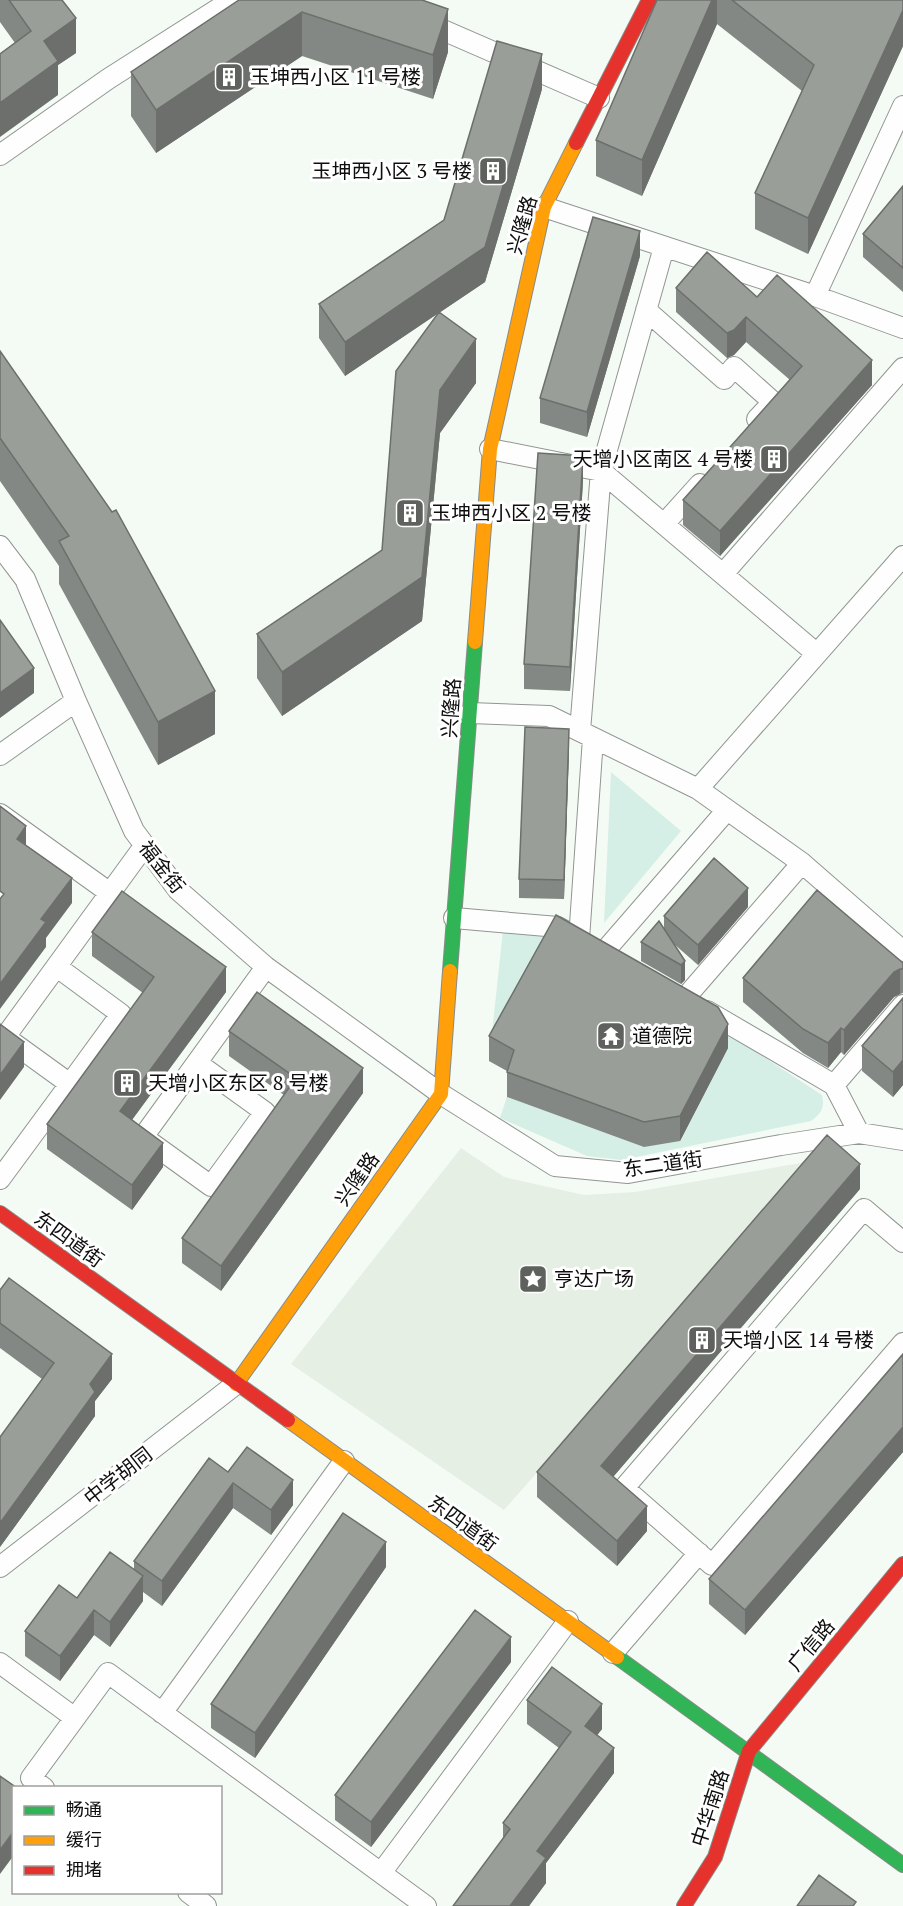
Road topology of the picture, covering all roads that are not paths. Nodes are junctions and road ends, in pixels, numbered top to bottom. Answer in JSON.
{"nodes":[{"id":1,"x":232,"y":0,"type":"edge"},
{"id":2,"x":374,"y":0,"type":"edge"},
{"id":3,"x":649,"y":0,"type":"edge"},
{"id":4,"x":599,"y":98,"type":"junction"},
{"id":5,"x":903,"y":106,"type":"edge"},
{"id":6,"x":0,"y":154,"type":"edge"},
{"id":7,"x":544,"y":207,"type":"junction"},
{"id":8,"x":664,"y":247,"type":"junction"},
{"id":9,"x":816,"y":296,"type":"junction"},
{"id":10,"x":646,"y":310,"type":"junction"},
{"id":11,"x":899,"y":321,"type":"edge"},
{"id":12,"x":903,"y":368,"type":"edge"},
{"id":13,"x":742,"y":437,"type":"edge"},
{"id":14,"x":490,"y":449,"type":"junction"},
{"id":15,"x":601,"y":471,"type":"junction"},
{"id":16,"x":711,"y":472,"type":"edge"},
{"id":17,"x":664,"y":524,"type":"junction"},
{"id":18,"x":0,"y":546,"type":"edge"},
{"id":19,"x":903,"y":556,"type":"edge"},
{"id":20,"x":723,"y":574,"type":"junction"},
{"id":21,"x":817,"y":654,"type":"junction"},
{"id":22,"x":76,"y":701,"type":"junction"},
{"id":23,"x":470,"y":713,"type":"junction"},
{"id":24,"x":586,"y":734,"type":"junction"},
{"id":25,"x":0,"y":755,"type":"edge"},
{"id":26,"x":698,"y":789,"type":"junction"},
{"id":27,"x":727,"y":810,"type":"junction"},
{"id":28,"x":0,"y":814,"type":"edge"},
{"id":29,"x":145,"y":846,"type":"junction"},
{"id":30,"x":802,"y":864,"type":"junction"},
{"id":31,"x":110,"y":893,"type":"junction"},
{"id":32,"x":454,"y":918,"type":"junction"},
{"id":33,"x":579,"y":939,"type":"junction"},
{"id":34,"x":903,"y":951,"type":"edge"},
{"id":35,"x":603,"y":953,"type":"junction"},
{"id":36,"x":624,"y":964,"type":"edge"},
{"id":37,"x":57,"y":967,"type":"junction"},
{"id":38,"x":266,"y":967,"type":"junction"},
{"id":39,"x":664,"y":987,"type":"edge"},
{"id":40,"x":685,"y":998,"type":"junction"},
{"id":41,"x":903,"y":1005,"type":"edge"},
{"id":42,"x":197,"y":1063,"type":"junction"},
{"id":43,"x":70,"y":1084,"type":"junction"},
{"id":44,"x":834,"y":1085,"type":"junction"},
{"id":45,"x":441,"y":1094,"type":"junction"},
{"id":46,"x":859,"y":1133,"type":"junction"},
{"id":47,"x":903,"y":1140,"type":"edge"},
{"id":48,"x":0,"y":1179,"type":"edge"},
{"id":49,"x":0,"y":1213,"type":"edge"},
{"id":50,"x":903,"y":1242,"type":"edge"},
{"id":51,"x":903,"y":1343,"type":"edge"},
{"id":52,"x":236,"y":1384,"type":"junction"},
{"id":53,"x":344,"y":1461,"type":"junction"},
{"id":54,"x":699,"y":1553,"type":"junction"},
{"id":55,"x":903,"y":1564,"type":"edge"},
{"id":56,"x":0,"y":1568,"type":"edge"},
{"id":57,"x":568,"y":1621,"type":"junction"},
{"id":58,"x":613,"y":1653,"type":"junction"},
{"id":59,"x":0,"y":1663,"type":"edge"},
{"id":60,"x":162,"y":1713,"type":"junction"},
{"id":61,"x":75,"y":1718,"type":"junction"},
{"id":62,"x":749,"y":1751,"type":"junction"},
{"id":63,"x":41,"y":1786,"type":"edge"},
{"id":64,"x":903,"y":1866,"type":"edge"},
{"id":65,"x":381,"y":1873,"type":"junction"},
{"id":66,"x":189,"y":1894,"type":"edge"},
{"id":67,"x":206,"y":1906,"type":"edge"},
{"id":68,"x":426,"y":1906,"type":"edge"},
{"id":69,"x":684,"y":1906,"type":"edge"}],
"edges":[{"from":1,"to":6,"type":"street"},
{"from":2,"to":4,"type":"street"},
{"from":3,"to":4,"type":"main road","name":"兴隆路"},
{"from":4,"to":7,"type":"main road","name":"兴隆路"},
{"from":5,"to":9,"type":"street"},
{"from":7,"to":8,"type":"street"},
{"from":7,"to":14,"type":"main road","name":"兴隆路"},
{"from":8,"to":9,"type":"street"},
{"from":8,"to":10,"type":"street"},
{"from":9,"to":11,"type":"street"},
{"from":10,"to":13,"type":"street"},
{"from":10,"to":15,"type":"street"},
{"from":12,"to":20,"type":"street"},
{"from":14,"to":15,"type":"street"},
{"from":14,"to":23,"type":"main road","name":"兴隆路"},
{"from":15,"to":17,"type":"street"},
{"from":15,"to":24,"type":"street"},
{"from":16,"to":17,"type":"street"},
{"from":17,"to":20,"type":"street"},
{"from":18,"to":22,"type":"street","name":"福金街"},
{"from":19,"to":21,"type":"street"},
{"from":20,"to":21,"type":"street"},
{"from":21,"to":26,"type":"street"},
{"from":22,"to":25,"type":"street"},
{"from":22,"to":29,"type":"street","name":"福金街"},
{"from":23,"to":24,"type":"street"},
{"from":23,"to":32,"type":"main road","name":"兴隆路"},
{"from":24,"to":26,"type":"street"},
{"from":24,"to":33,"type":"street"},
{"from":26,"to":27,"type":"street"},
{"from":27,"to":30,"type":"street"},
{"from":27,"to":35,"type":"street"},
{"from":28,"to":31,"type":"street"},
{"from":29,"to":31,"type":"street"},
{"from":29,"to":38,"type":"street","name":"福金街"},
{"from":30,"to":34,"type":"street"},
{"from":30,"to":40,"type":"street"},
{"from":31,"to":37,"type":"street"},
{"from":32,"to":33,"type":"street"},
{"from":32,"to":45,"type":"main road","name":"兴隆路"},
{"from":33,"to":35,"type":"street"},
{"from":35,"to":36,"type":"street"},
{"from":37,"to":43,"type":"street"},
{"from":37,"to":43,"type":"street"},
{"from":38,"to":42,"type":"street"},
{"from":38,"to":45,"type":"street","name":"福金街"},
{"from":39,"to":40,"type":"street"},
{"from":40,"to":44,"type":"street"},
{"from":41,"to":44,"type":"street"},
{"from":42,"to":42,"type":"street"},
{"from":43,"to":48,"type":"street"},
{"from":44,"to":46,"type":"street"},
{"from":45,"to":46,"type":"street","name":"东二道街"},
{"from":45,"to":52,"type":"main road","name":"兴隆路"},
{"from":46,"to":47,"type":"street","name":"东二道街"},
{"from":49,"to":52,"type":"main road","name":"东四道街"},
{"from":50,"to":54,"type":"street"},
{"from":51,"to":54,"type":"street"},
{"from":52,"to":53,"type":"main road","name":"东四道街"},
{"from":52,"to":56,"type":"street","name":"中学胡同"},
{"from":53,"to":57,"type":"main road","name":"东四道街"},
{"from":53,"to":60,"type":"street"},
{"from":54,"to":58,"type":"street"},
{"from":55,"to":62,"type":"main road","name":"广信路"},
{"from":57,"to":58,"type":"main road","name":"东四道街"},
{"from":57,"to":65,"type":"street"},
{"from":58,"to":62,"type":"main road","name":"东四道街"},
{"from":59,"to":61,"type":"street"},
{"from":60,"to":61,"type":"street"},
{"from":60,"to":65,"type":"street"},
{"from":61,"to":63,"type":"street"},
{"from":62,"to":64,"type":"main road","name":"东四道街"},
{"from":62,"to":69,"type":"main road","name":"中华南路"},
{"from":65,"to":68,"type":"street"},
{"from":66,"to":67,"type":"street"}]}
